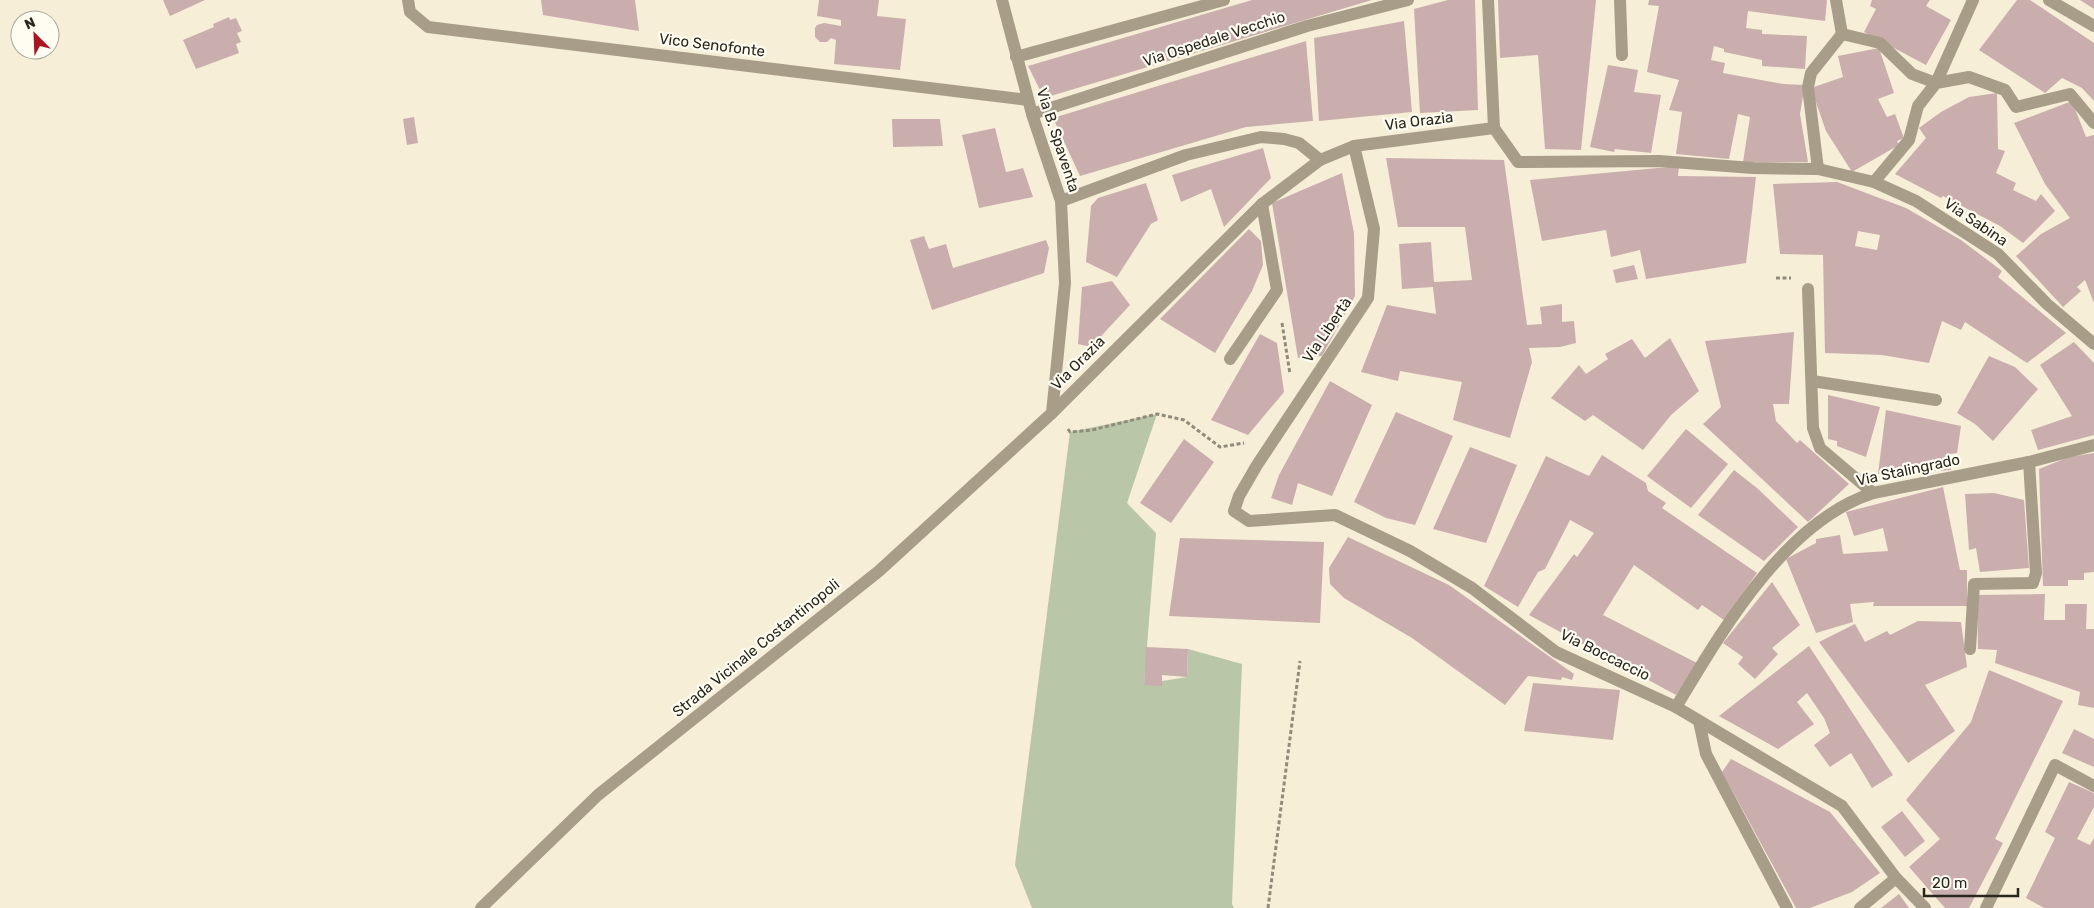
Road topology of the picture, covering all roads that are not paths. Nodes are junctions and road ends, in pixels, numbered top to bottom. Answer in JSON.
{"nodes":[{"id":1,"x":408,"y":0,"type":"edge"},
{"id":2,"x":1002,"y":0,"type":"edge"},
{"id":3,"x":1224,"y":0,"type":"edge"},
{"id":4,"x":1408,"y":0,"type":"edge"},
{"id":5,"x":1488,"y":0,"type":"edge"},
{"id":6,"x":1620,"y":0,"type":"edge"},
{"id":7,"x":1836,"y":0,"type":"edge"},
{"id":8,"x":1973,"y":0,"type":"edge"},
{"id":9,"x":2049,"y":0,"type":"edge"},
{"id":10,"x":2094,"y":26,"type":"edge"},
{"id":11,"x":1842,"y":34,"type":"junction"},
{"id":12,"x":1622,"y":55,"type":"dead end"},
{"id":13,"x":1016,"y":57,"type":"junction"},
{"id":14,"x":1936,"y":83,"type":"junction"},
{"id":15,"x":1028,"y":100,"type":"junction"},
{"id":16,"x":1032,"y":114,"type":"junction"},
{"id":17,"x":2094,"y":123,"type":"edge"},
{"id":18,"x":1494,"y":128,"type":"junction"},
{"id":19,"x":1354,"y":146,"type":"junction"},
{"id":20,"x":1320,"y":160,"type":"junction"},
{"id":21,"x":1818,"y":169,"type":"junction"},
{"id":22,"x":1874,"y":182,"type":"junction"},
{"id":23,"x":1061,"y":200,"type":"junction"},
{"id":24,"x":1262,"y":204,"type":"junction"},
{"id":25,"x":1808,"y":289,"type":"dead end"},
{"id":26,"x":2094,"y":344,"type":"edge"},
{"id":27,"x":1230,"y":359,"type":"dead end"},
{"id":28,"x":1812,"y":381,"type":"junction"},
{"id":29,"x":1936,"y":400,"type":"dead end"},
{"id":30,"x":1052,"y":412,"type":"junction"},
{"id":31,"x":2094,"y":445,"type":"edge"},
{"id":32,"x":2029,"y":462,"type":"junction"},
{"id":33,"x":1873,"y":493,"type":"junction"},
{"id":34,"x":1234,"y":511,"type":"joint"},
{"id":35,"x":1970,"y":649,"type":"dead end"},
{"id":36,"x":1676,"y":707,"type":"junction"},
{"id":37,"x":1699,"y":721,"type":"junction"},
{"id":38,"x":2094,"y":786,"type":"edge"},
{"id":39,"x":1896,"y":878,"type":"junction"},
{"id":40,"x":481,"y":908,"type":"edge"},
{"id":41,"x":1786,"y":908,"type":"edge"},
{"id":42,"x":1860,"y":908,"type":"edge"},
{"id":43,"x":1925,"y":908,"type":"edge"},
{"id":44,"x":1986,"y":908,"type":"edge"}],
"edges":[{"from":1,"to":15,"type":"street","name":"Vico Senofonte"},
{"from":2,"to":13,"type":"street","name":"Via B. Spaventa"},
{"from":3,"to":13,"type":"street"},
{"from":4,"to":16,"type":"street","name":"Via Ospedale Vecchio"},
{"from":5,"to":18,"type":"street"},
{"from":6,"to":12,"type":"street"},
{"from":7,"to":11,"type":"street"},
{"from":8,"to":14,"type":"street"},
{"from":9,"to":10,"type":"street"},
{"from":11,"to":14,"type":"street"},
{"from":11,"to":21,"type":"street"},
{"from":13,"to":15,"type":"street","name":"Via B. Spaventa"},
{"from":14,"to":17,"type":"street"},
{"from":14,"to":22,"type":"street"},
{"from":15,"to":16,"type":"street","name":"Via B. Spaventa"},
{"from":16,"to":23,"type":"street","name":"Via B. Spaventa"},
{"from":18,"to":19,"type":"street","name":"Via Orazia"},
{"from":18,"to":21,"type":"street"},
{"from":19,"to":20,"type":"street","name":"Via Orazia"},
{"from":19,"to":34,"type":"street","name":"Via Libertà"},
{"from":20,"to":23,"type":"street"},
{"from":20,"to":24,"type":"street","name":"Via Orazia"},
{"from":21,"to":22,"type":"street"},
{"from":22,"to":26,"type":"street","name":"Via Sabina"},
{"from":23,"to":30,"type":"street","name":"Via B. Spaventa"},
{"from":24,"to":27,"type":"street"},
{"from":24,"to":30,"type":"street","name":"Via Orazia"},
{"from":25,"to":28,"type":"street"},
{"from":28,"to":29,"type":"street"},
{"from":28,"to":33,"type":"street"},
{"from":30,"to":40,"type":"street","name":"Strada Vicinale Costantinopoli"},
{"from":31,"to":32,"type":"street","name":"Via Stalingrado"},
{"from":32,"to":33,"type":"street","name":"Via Stalingrado"},
{"from":32,"to":35,"type":"street"},
{"from":33,"to":36,"type":"street","name":"Via Stalingrado"},
{"from":34,"to":36,"type":"street","name":"Via Boccaccio"},
{"from":36,"to":37,"type":"street","name":"Via Boccaccio"},
{"from":37,"to":39,"type":"street","name":"Via Boccaccio"},
{"from":37,"to":41,"type":"street"},
{"from":38,"to":44,"type":"street"},
{"from":39,"to":42,"type":"street"},
{"from":39,"to":43,"type":"street","name":"Via Boccaccio"}]}
